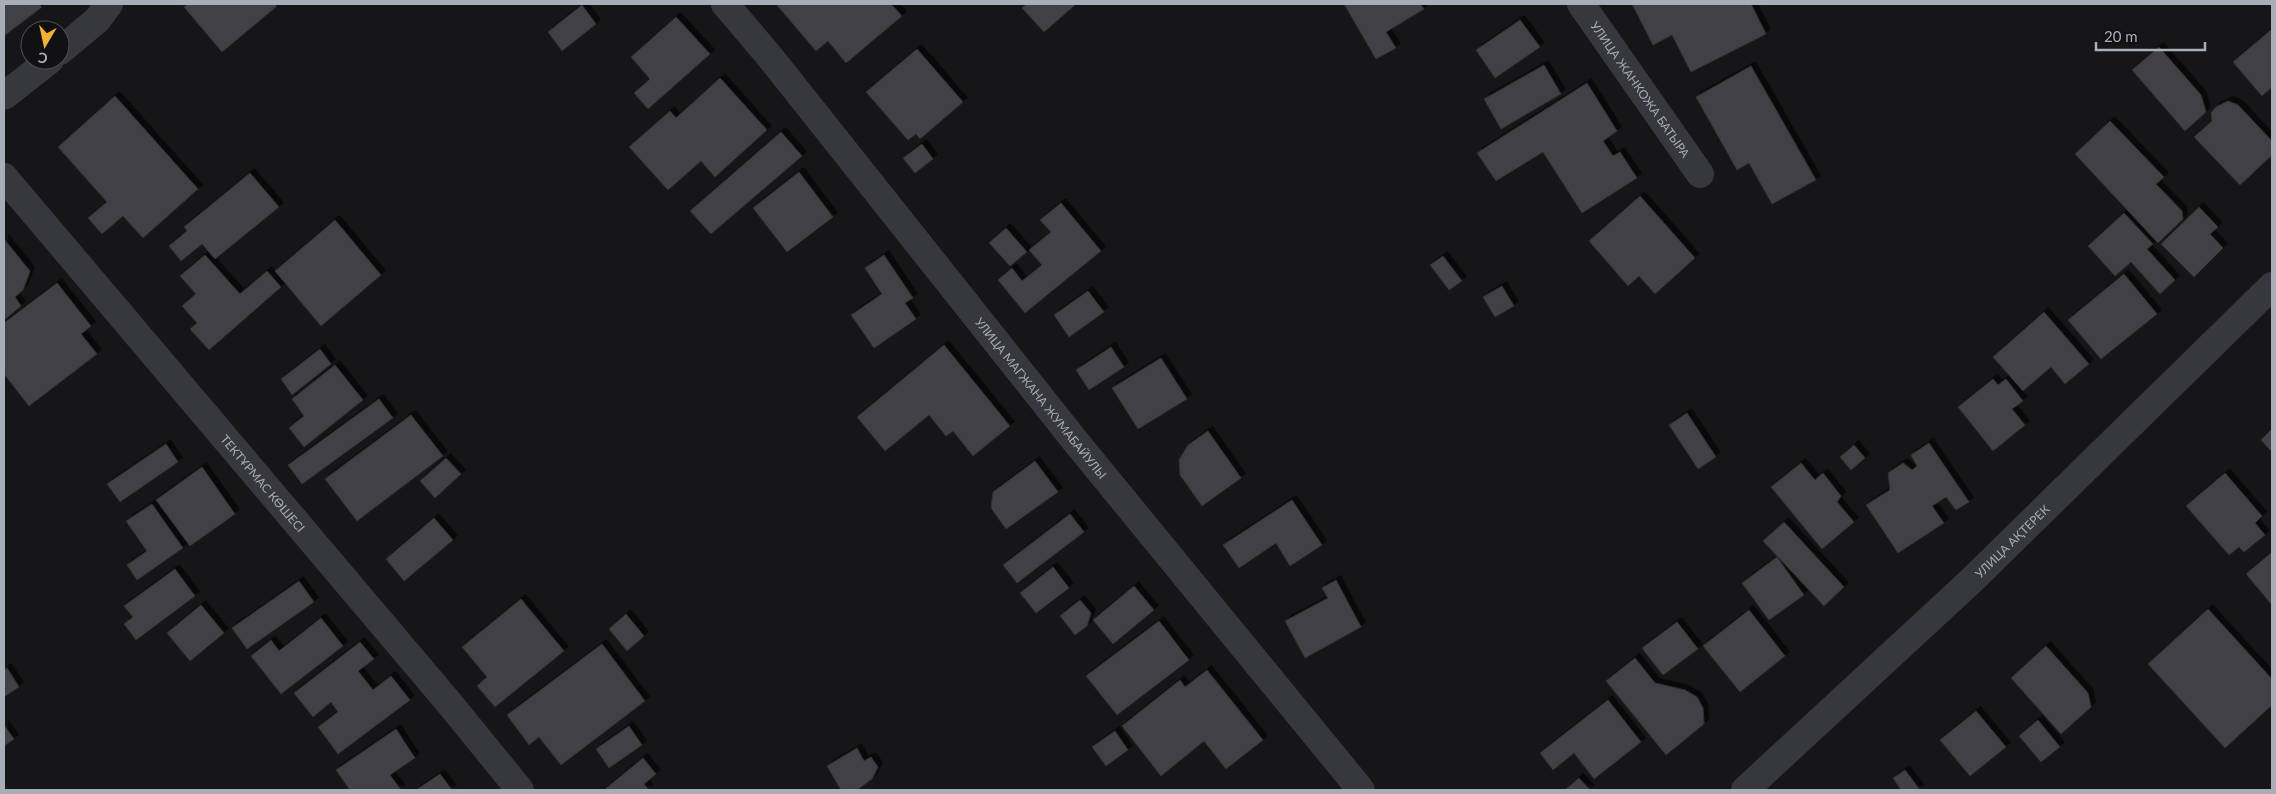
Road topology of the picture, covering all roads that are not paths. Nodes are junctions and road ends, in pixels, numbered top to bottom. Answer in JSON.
{"nodes":[{"id":1,"x":109,"y":4,"type":"edge"},
{"id":2,"x":725,"y":4,"type":"edge"},
{"id":3,"x":1581,"y":4,"type":"edge"},
{"id":4,"x":70,"y":42,"type":"edge"},
{"id":5,"x":37,"y":70,"type":"edge"},
{"id":6,"x":4,"y":96,"type":"edge"},
{"id":7,"x":1700,"y":174,"type":"dead end"},
{"id":8,"x":4,"y":177,"type":"edge"},
{"id":9,"x":2272,"y":286,"type":"edge"},
{"id":10,"x":520,"y":790,"type":"edge"},
{"id":11,"x":1360,"y":790,"type":"edge"},
{"id":12,"x":1746,"y":790,"type":"edge"}],
"edges":[{"from":1,"to":4,"type":"street"},
{"from":2,"to":11,"type":"street","name":"УЛИЦА МАГЖАНА ЖУМАБАЙУЛЫ"},
{"from":3,"to":7,"type":"street","name":"УЛИЦА ЖАНКОЖА БАТЫРА"},
{"from":5,"to":6,"type":"street"},
{"from":8,"to":10,"type":"street","name":"ТЕКТҰРМАС КӨШЕСІ"},
{"from":9,"to":12,"type":"street","name":"УЛИЦА АҚТЕРЕК"}]}
